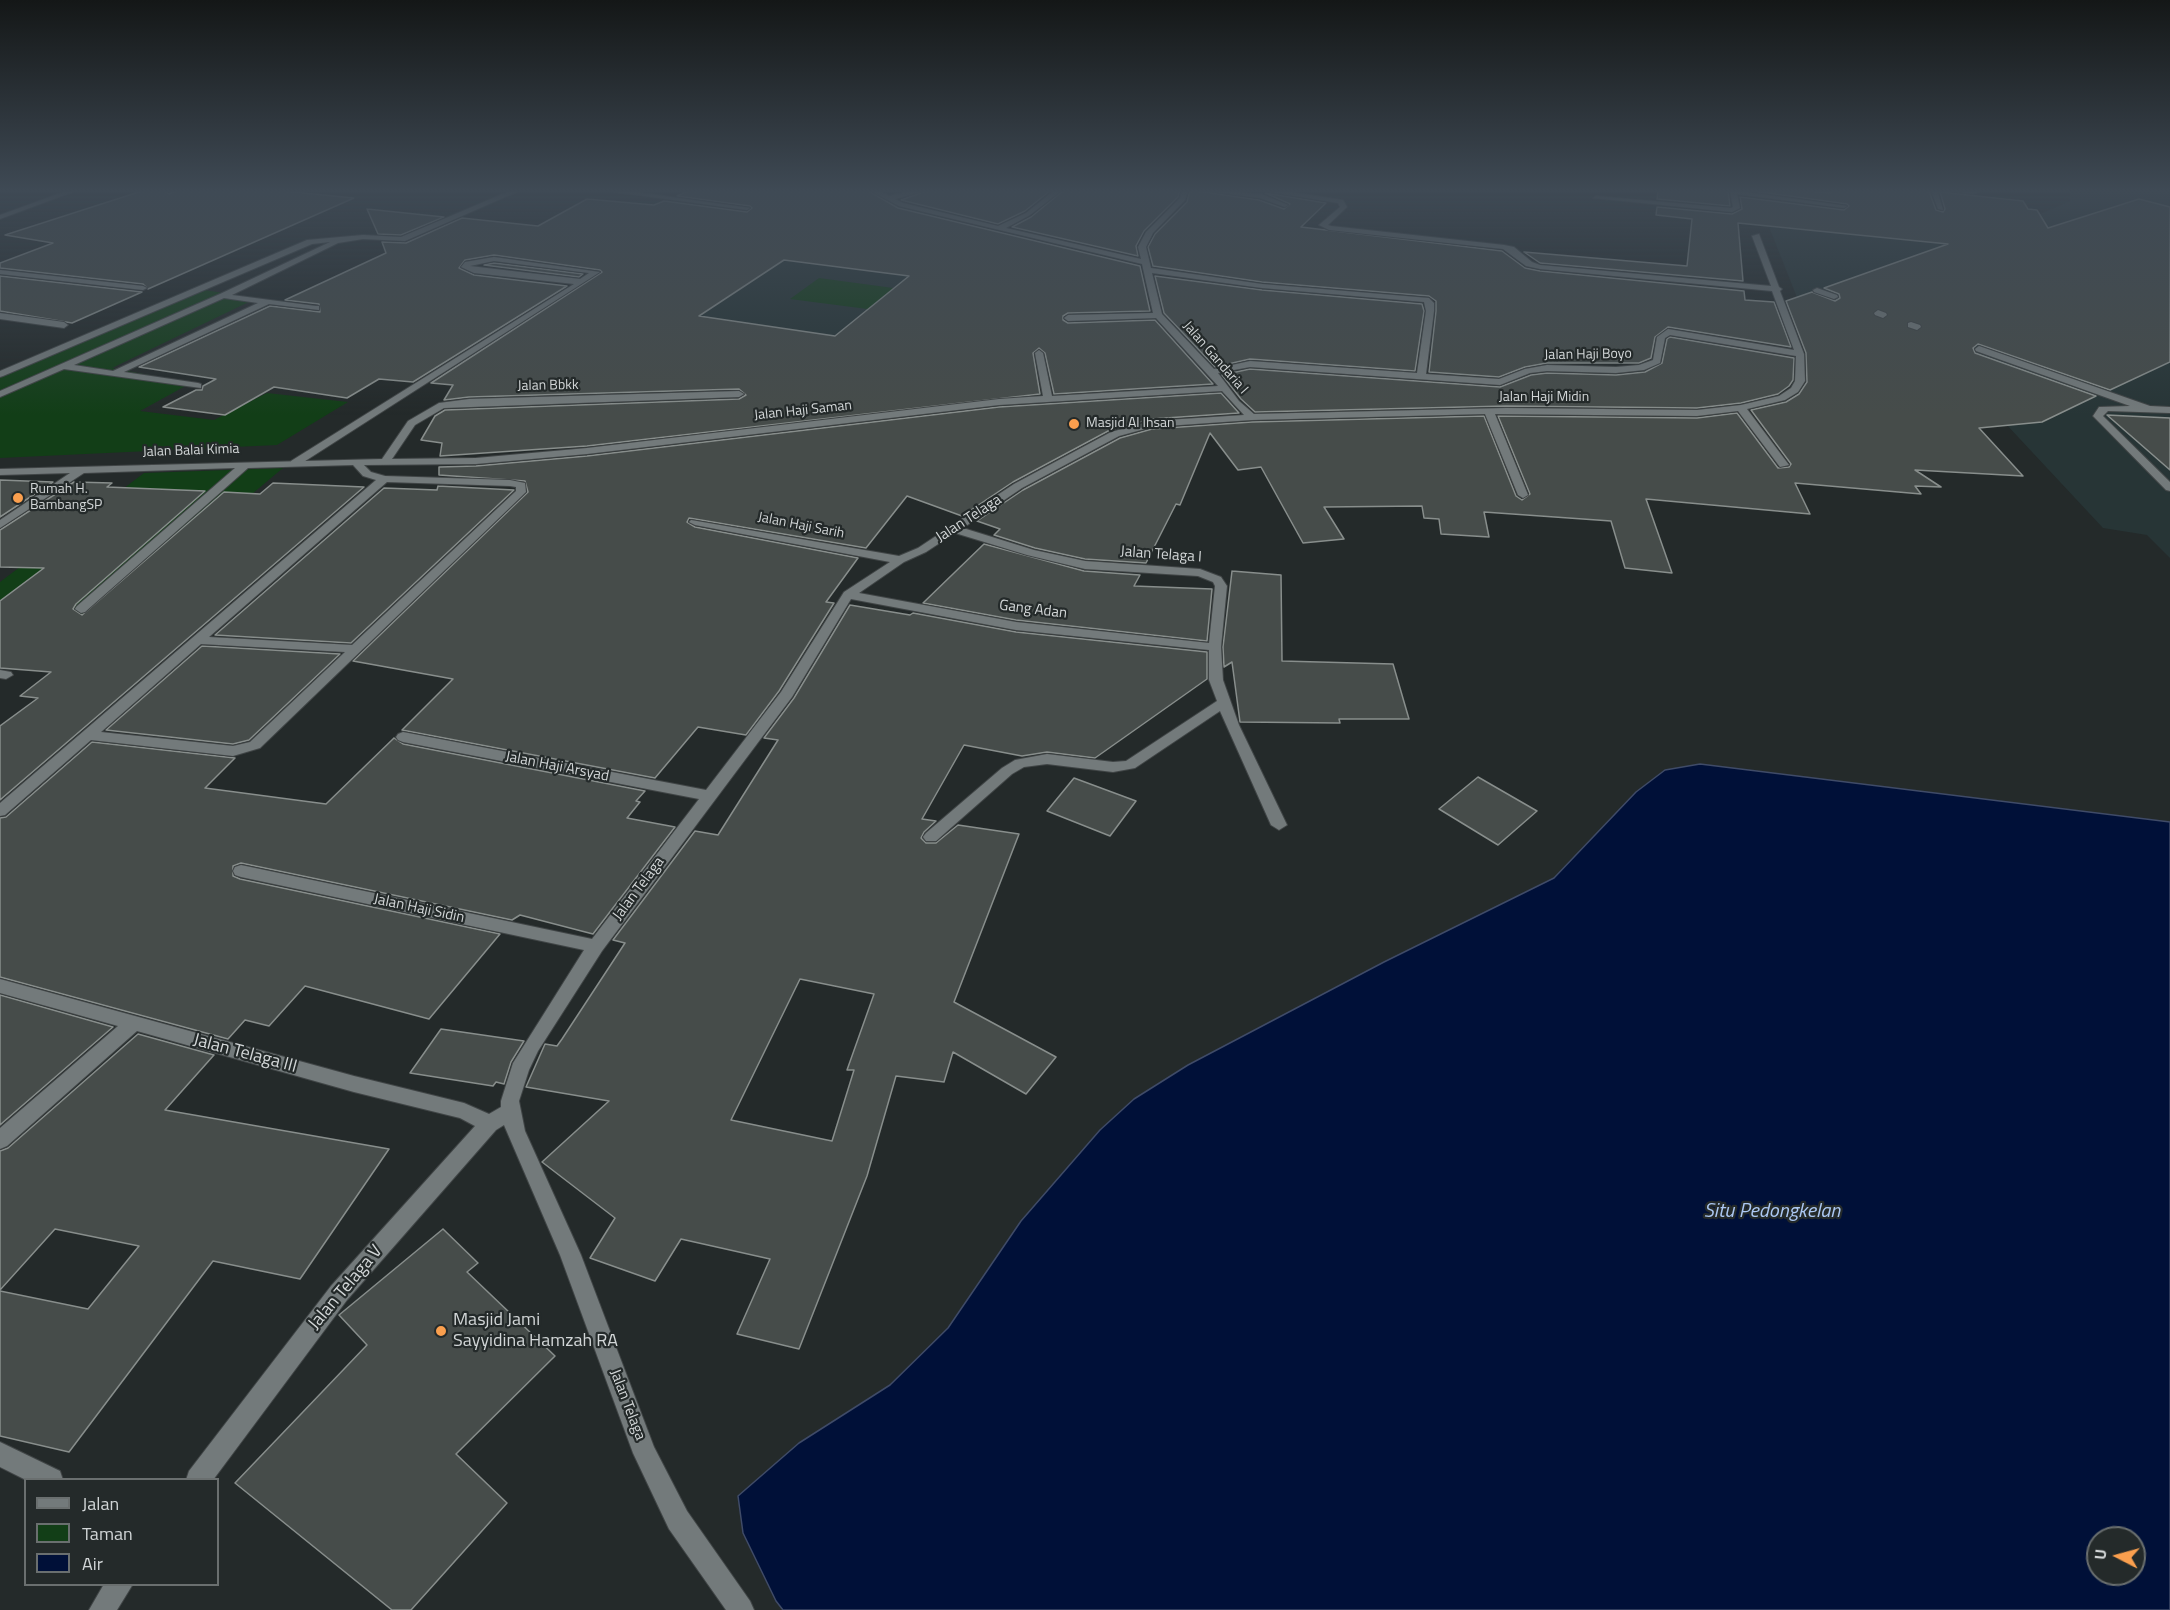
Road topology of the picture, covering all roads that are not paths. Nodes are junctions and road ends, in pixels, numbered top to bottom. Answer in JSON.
{"nodes":[{"id":1,"x":256,"y":265,"type":"edge"},
{"id":2,"x":289,"y":265,"type":"edge"},
{"id":3,"x":468,"y":265,"type":"edge"},
{"id":4,"x":546,"y":265,"type":"edge"},
{"id":5,"x":1533,"y":265,"type":"edge"},
{"id":6,"x":1768,"y":265,"type":"edge"},
{"id":7,"x":1146,"y":266,"type":"joint"},
{"id":8,"x":0,"y":272,"type":"edge"},
{"id":9,"x":12,"y":273,"type":"junction"},
{"id":10,"x":0,"y":277,"type":"edge"},
{"id":11,"x":582,"y":282,"type":"junction"},
{"id":12,"x":143,"y":288,"type":"dead end"},
{"id":13,"x":1778,"y":289,"type":"junction"},
{"id":14,"x":1817,"y":290,"type":"dead end"},
{"id":15,"x":193,"y":292,"type":"junction"},
{"id":16,"x":223,"y":296,"type":"junction"},
{"id":17,"x":1834,"y":297,"type":"dead end"},
{"id":18,"x":267,"y":302,"type":"junction"},
{"id":19,"x":316,"y":308,"type":"dead end"},
{"id":20,"x":1158,"y":315,"type":"junction"},
{"id":21,"x":0,"y":316,"type":"edge"},
{"id":22,"x":1068,"y":318,"type":"dead end"},
{"id":23,"x":64,"y":325,"type":"dead end"},
{"id":24,"x":1979,"y":349,"type":"dead end"},
{"id":25,"x":1040,"y":354,"type":"dead end"},
{"id":26,"x":1800,"y":354,"type":"junction"},
{"id":27,"x":32,"y":360,"type":"junction"},
{"id":28,"x":61,"y":366,"type":"junction"},
{"id":29,"x":1212,"y":372,"type":"junction"},
{"id":30,"x":0,"y":374,"type":"edge"},
{"id":31,"x":113,"y":374,"type":"junction"},
{"id":32,"x":1421,"y":375,"type":"junction"},
{"id":33,"x":198,"y":386,"type":"dead end"},
{"id":34,"x":1226,"y":388,"type":"junction"},
{"id":35,"x":0,"y":394,"type":"edge"},
{"id":36,"x":739,"y":394,"type":"dead end"},
{"id":37,"x":1048,"y":400,"type":"junction"},
{"id":38,"x":1741,"y":408,"type":"junction"},
{"id":39,"x":2148,"y":409,"type":"junction"},
{"id":40,"x":2170,"y":410,"type":"edge"},
{"id":41,"x":1489,"y":412,"type":"junction"},
{"id":42,"x":1252,"y":417,"type":"junction"},
{"id":43,"x":295,"y":463,"type":"junction"},
{"id":44,"x":356,"y":463,"type":"junction"},
{"id":45,"x":384,"y":463,"type":"junction"},
{"id":46,"x":246,"y":464,"type":"junction"},
{"id":47,"x":1784,"y":465,"type":"dead end"},
{"id":48,"x":81,"y":470,"type":"junction"},
{"id":49,"x":0,"y":472,"type":"edge"},
{"id":50,"x":384,"y":479,"type":"junction"},
{"id":51,"x":2170,"y":488,"type":"edge"},
{"id":52,"x":1523,"y":495,"type":"dead end"},
{"id":53,"x":695,"y":522,"type":"dead end"},
{"id":54,"x":0,"y":525,"type":"edge"},
{"id":55,"x":954,"y":529,"type":"junction"},
{"id":56,"x":900,"y":560,"type":"junction"},
{"id":57,"x":848,"y":595,"type":"junction"},
{"id":58,"x":81,"y":609,"type":"dead end"},
{"id":59,"x":201,"y":640,"type":"junction"},
{"id":60,"x":1215,"y":647,"type":"junction"},
{"id":61,"x":353,"y":649,"type":"junction"},
{"id":62,"x":1223,"y":703,"type":"junction"},
{"id":63,"x":91,"y":735,"type":"junction"},
{"id":64,"x":403,"y":737,"type":"dead end"},
{"id":65,"x":710,"y":796,"type":"junction"},
{"id":66,"x":0,"y":811,"type":"edge"},
{"id":67,"x":1279,"y":825,"type":"dead end"},
{"id":68,"x":931,"y":837,"type":"dead end"},
{"id":69,"x":241,"y":871,"type":"dead end"},
{"id":70,"x":596,"y":946,"type":"junction"},
{"id":71,"x":0,"y":986,"type":"edge"},
{"id":72,"x":134,"y":1023,"type":"junction"},
{"id":73,"x":510,"y":1112,"type":"junction"},
{"id":74,"x":489,"y":1124,"type":"junction"},
{"id":75,"x":0,"y":1140,"type":"edge"},
{"id":76,"x":0,"y":1454,"type":"edge"},
{"id":77,"x":49,"y":1478,"type":"edge"},
{"id":78,"x":199,"y":1478,"type":"edge"},
{"id":79,"x":119,"y":1586,"type":"edge"},
{"id":80,"x":102,"y":1610,"type":"edge"},
{"id":81,"x":741,"y":1610,"type":"edge"}],
"edges":[{"from":1,"to":15,"type":"street"},
{"from":2,"to":16,"type":"street"},
{"from":3,"to":11,"type":"street"},
{"from":4,"to":11,"type":"street"},
{"from":5,"to":13,"type":"street"},
{"from":6,"to":13,"type":"street"},
{"from":7,"to":20,"type":"street"},
{"from":7,"to":32,"type":"street"},
{"from":8,"to":9,"type":"street"},
{"from":9,"to":10,"type":"street"},
{"from":9,"to":12,"type":"street"},
{"from":11,"to":43,"type":"street"},
{"from":13,"to":26,"type":"street"},
{"from":14,"to":17,"type":"street"},
{"from":15,"to":16,"type":"street"},
{"from":15,"to":27,"type":"street"},
{"from":16,"to":18,"type":"street"},
{"from":16,"to":28,"type":"street"},
{"from":18,"to":19,"type":"street"},
{"from":18,"to":31,"type":"street"},
{"from":20,"to":22,"type":"street"},
{"from":20,"to":29,"type":"street","name":"Jalan Gandaria I"},
{"from":21,"to":23,"type":"street"},
{"from":24,"to":39,"type":"street"},
{"from":25,"to":37,"type":"street"},
{"from":26,"to":32,"type":"street","name":"Jalan Haji Boyo"},
{"from":26,"to":38,"type":"street","name":"Jalan Haji Midin"},
{"from":27,"to":28,"type":"street"},
{"from":27,"to":30,"type":"street"},
{"from":28,"to":31,"type":"street"},
{"from":28,"to":35,"type":"street"},
{"from":29,"to":32,"type":"street","name":"Jalan Haji Boyo"},
{"from":29,"to":34,"type":"street","name":"Jalan Gandaria I"},
{"from":31,"to":33,"type":"street"},
{"from":34,"to":37,"type":"street","name":"Jalan Haji Saman"},
{"from":34,"to":42,"type":"street","name":"Jalan Gandaria I"},
{"from":36,"to":45,"type":"street","name":"Jalan Bbkk"},
{"from":37,"to":45,"type":"street","name":"Jalan Haji Saman"},
{"from":38,"to":41,"type":"street","name":"Jalan Haji Midin"},
{"from":38,"to":47,"type":"street"},
{"from":39,"to":40,"type":"street"},
{"from":39,"to":51,"type":"street"},
{"from":41,"to":42,"type":"street","name":"Jalan Haji Midin"},
{"from":41,"to":52,"type":"street"},
{"from":42,"to":55,"type":"street","name":"Jalan Telaga"},
{"from":43,"to":44,"type":"street","name":"Jalan Balai Kimia"},
{"from":43,"to":46,"type":"street","name":"Jalan Balai Kimia"},
{"from":44,"to":45,"type":"street","name":"Jalan Balai Kimia"},
{"from":44,"to":50,"type":"street"},
{"from":46,"to":48,"type":"street","name":"Jalan Balai Kimia"},
{"from":46,"to":58,"type":"street"},
{"from":48,"to":49,"type":"street","name":"Jalan Balai Kimia"},
{"from":48,"to":54,"type":"street"},
{"from":50,"to":59,"type":"street"},
{"from":50,"to":61,"type":"street"},
{"from":53,"to":56,"type":"street","name":"Jalan Haji Sarih"},
{"from":55,"to":56,"type":"street","name":"Jalan Telaga"},
{"from":55,"to":60,"type":"street","name":"Jalan Telaga I"},
{"from":56,"to":57,"type":"street","name":"Jalan Telaga"},
{"from":57,"to":60,"type":"street","name":"Gang Adan"},
{"from":57,"to":65,"type":"street","name":"Jalan Telaga"},
{"from":59,"to":61,"type":"street"},
{"from":59,"to":63,"type":"street"},
{"from":60,"to":62,"type":"street","name":"Jalan Telaga I"},
{"from":61,"to":63,"type":"street"},
{"from":62,"to":67,"type":"street","name":"Jalan Telaga I"},
{"from":62,"to":68,"type":"street"},
{"from":63,"to":66,"type":"street"},
{"from":64,"to":65,"type":"street","name":"Jalan Haji Arsyad"},
{"from":65,"to":70,"type":"street","name":"Jalan Telaga"},
{"from":69,"to":70,"type":"street","name":"Jalan Haji Sidin"},
{"from":70,"to":73,"type":"street","name":"Jalan Telaga"},
{"from":71,"to":72,"type":"street","name":"Jalan Telaga III"},
{"from":72,"to":74,"type":"street","name":"Jalan Telaga III"},
{"from":72,"to":75,"type":"street"},
{"from":73,"to":74,"type":"street","name":"Jalan Telaga V"},
{"from":73,"to":81,"type":"street","name":"Jalan Telaga"},
{"from":74,"to":78,"type":"street","name":"Jalan Telaga V"},
{"from":76,"to":77,"type":"street"},
{"from":79,"to":80,"type":"street"}]}
